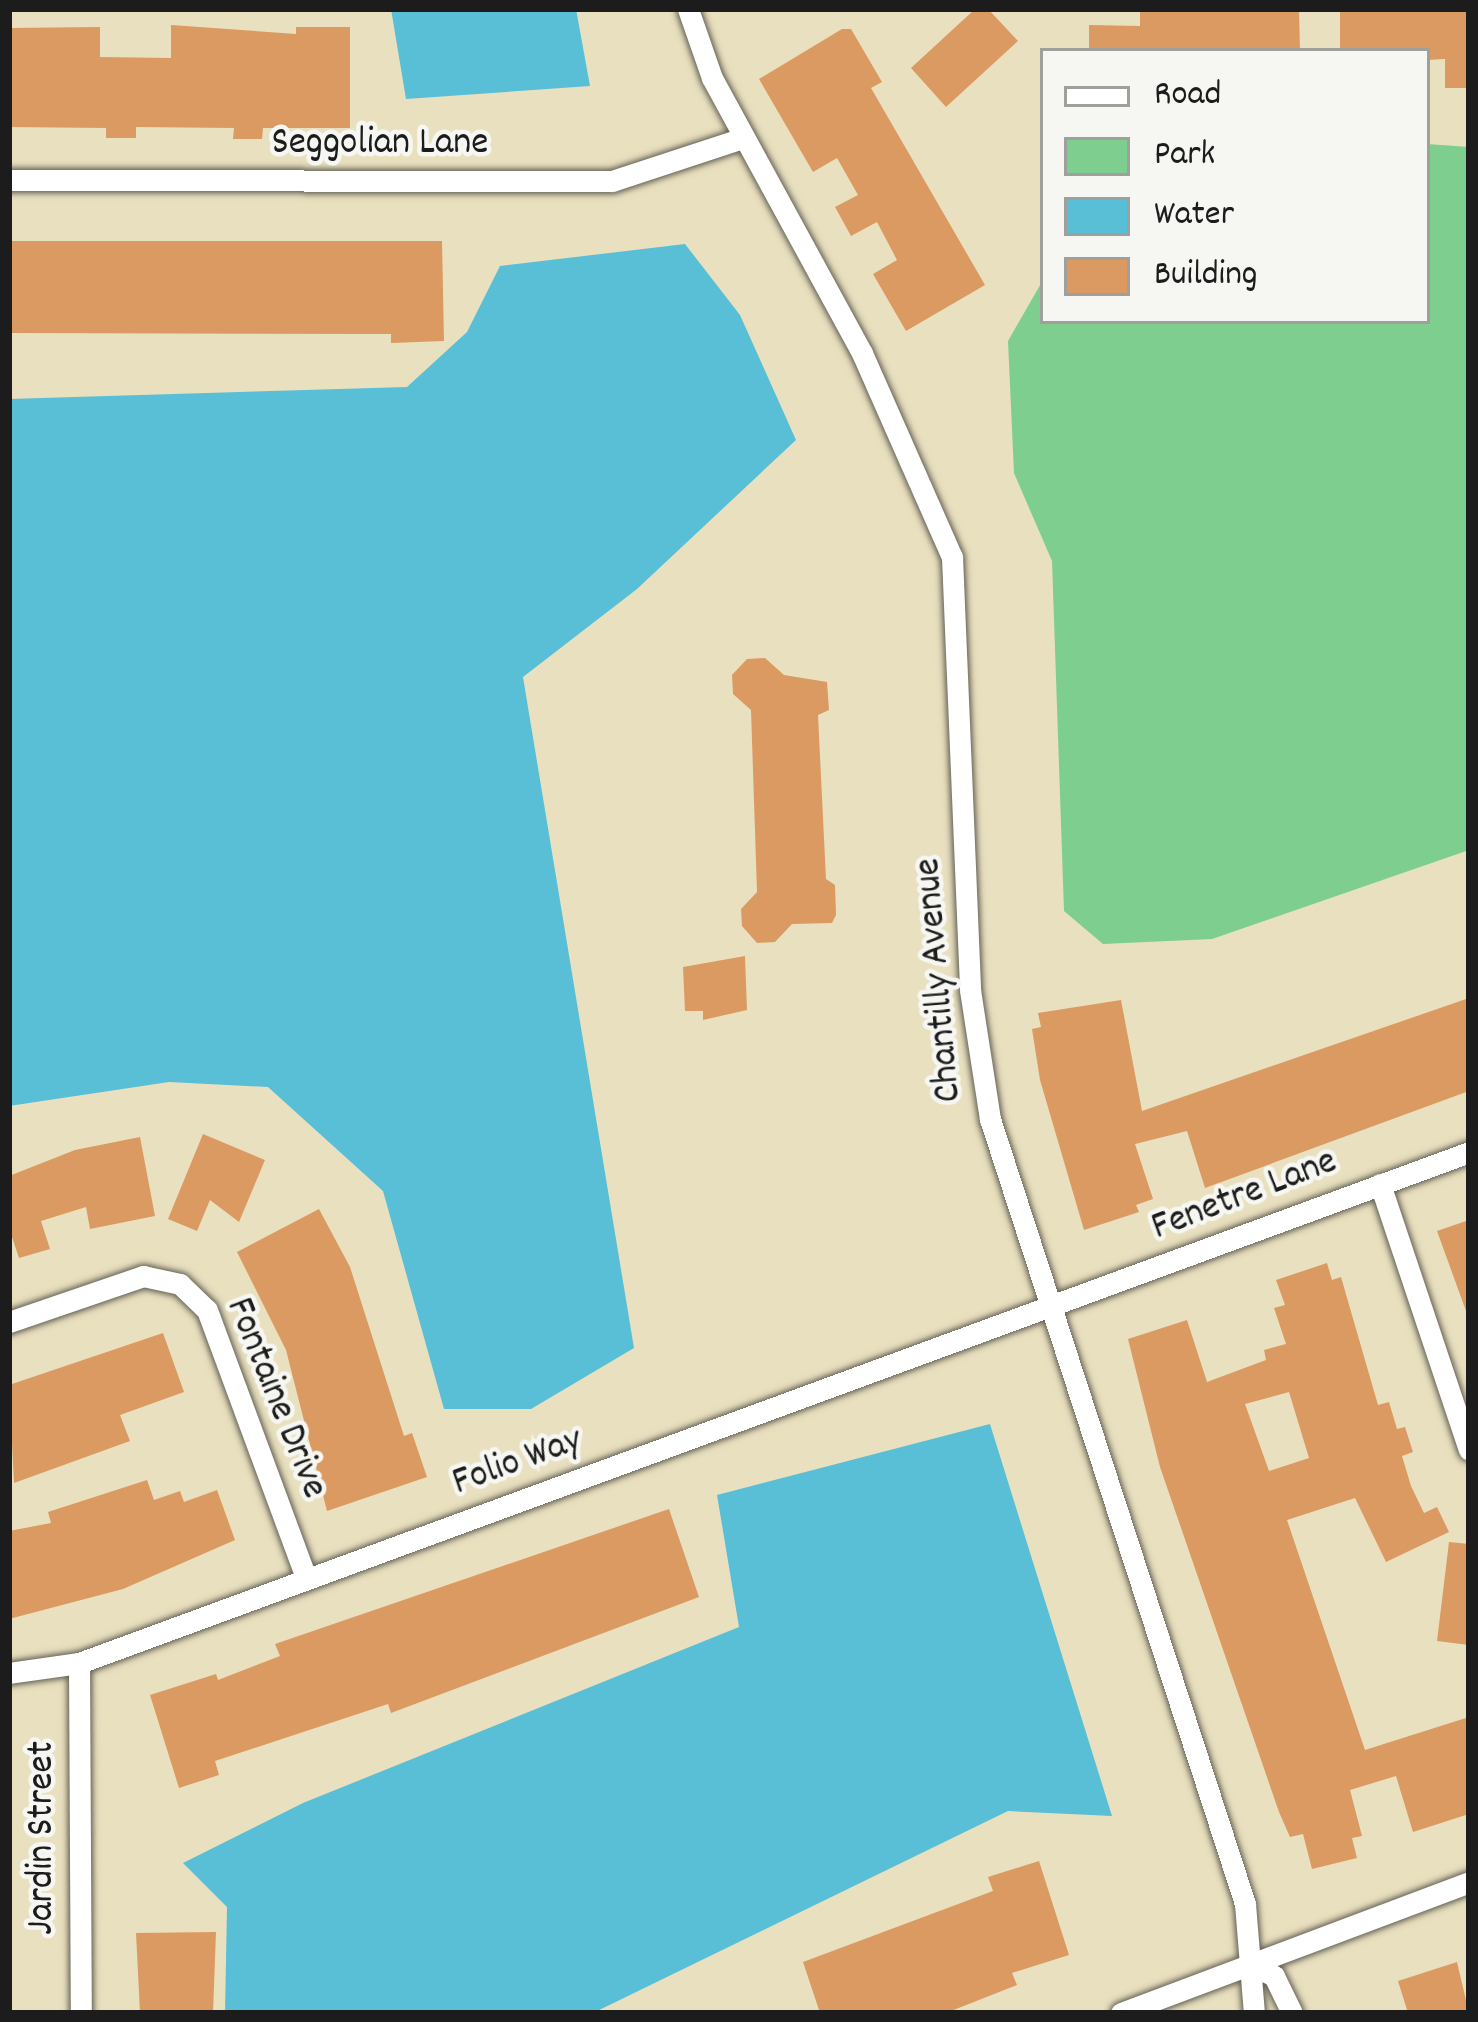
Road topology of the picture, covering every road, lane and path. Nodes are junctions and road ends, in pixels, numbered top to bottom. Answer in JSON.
{"nodes":[{"id":1,"x":688,"y":9,"type":"edge"},
{"id":2,"x":743,"y":138,"type":"junction"},
{"id":3,"x":9,"y":180,"type":"edge"},
{"id":4,"x":1469,"y":1152,"type":"edge"},
{"id":5,"x":1380,"y":1184,"type":"junction"},
{"id":6,"x":1048,"y":1311,"type":"junction"},
{"id":7,"x":9,"y":1322,"type":"edge"},
{"id":8,"x":1469,"y":1450,"type":"edge"},
{"id":9,"x":306,"y":1578,"type":"junction"},
{"id":10,"x":79,"y":1663,"type":"junction"},
{"id":11,"x":9,"y":1672,"type":"edge"},
{"id":12,"x":1469,"y":1882,"type":"edge"},
{"id":13,"x":1252,"y":1966,"type":"junction"},
{"id":14,"x":81,"y":2013,"type":"edge"},
{"id":15,"x":1120,"y":2013,"type":"edge"},
{"id":16,"x":1254,"y":2013,"type":"edge"},
{"id":17,"x":1292,"y":2013,"type":"edge"}],
"edges":[{"from":1,"to":2,"type":"street","name":"Chantilly Avenue"},
{"from":2,"to":3,"type":"street","name":"Seggolian Lane"},
{"from":2,"to":6,"type":"street","name":"Chantilly Avenue"},
{"from":4,"to":5,"type":"street","name":"Fenetre Lane"},
{"from":5,"to":6,"type":"street","name":"Fenetre Lane"},
{"from":5,"to":8,"type":"street"},
{"from":6,"to":9,"type":"street","name":"Folio Way"},
{"from":6,"to":13,"type":"street","name":"Chantilly Avenue"},
{"from":7,"to":9,"type":"street","name":"Fontaine Drive"},
{"from":9,"to":10,"type":"street","name":"Folio Way"},
{"from":10,"to":11,"type":"street","name":"Folio Way"},
{"from":10,"to":14,"type":"street","name":"Jardin Street"},
{"from":12,"to":13,"type":"street"},
{"from":13,"to":15,"type":"street"},
{"from":13,"to":16,"type":"street","name":"Chantilly Avenue"},
{"from":13,"to":17,"type":"street"}]}
